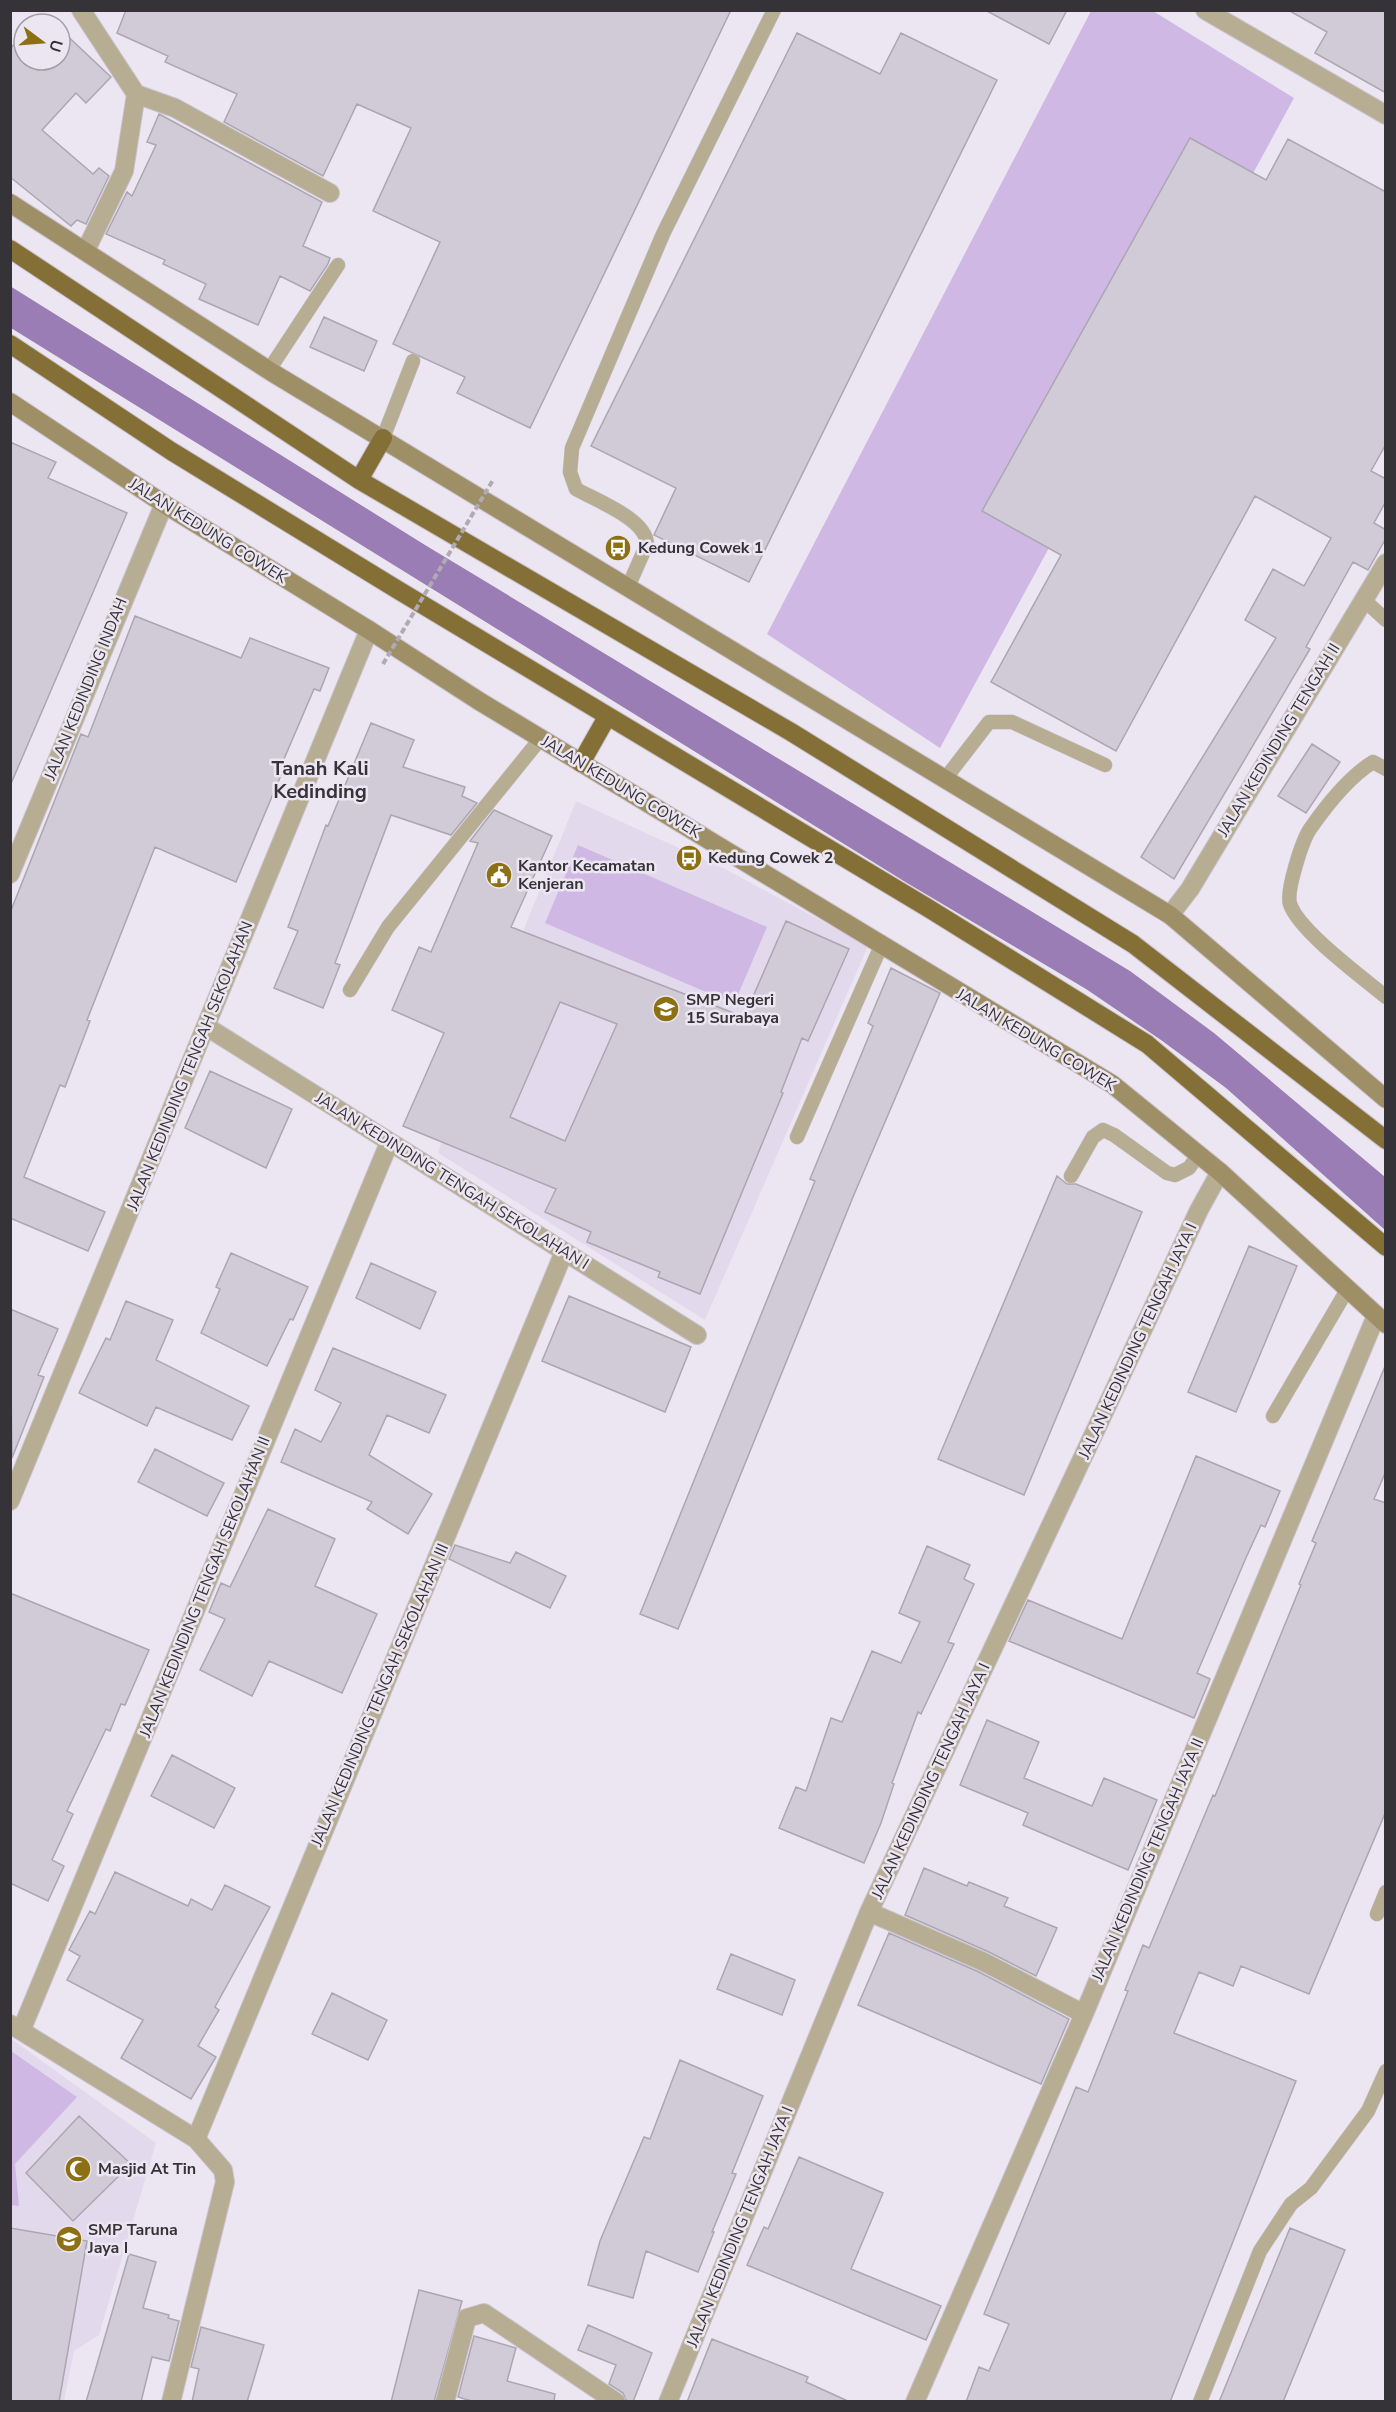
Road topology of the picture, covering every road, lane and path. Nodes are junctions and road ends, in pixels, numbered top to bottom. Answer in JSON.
{"nodes":[{"id":1,"x":81,"y":10,"type":"edge"},
{"id":2,"x":774,"y":10,"type":"edge"},
{"id":3,"x":1205,"y":10,"type":"edge"},
{"id":4,"x":136,"y":94,"type":"junction"},
{"id":5,"x":1386,"y":115,"type":"edge"},
{"id":6,"x":330,"y":193,"type":"dead end"},
{"id":7,"x":10,"y":203,"type":"edge"},
{"id":8,"x":10,"y":249,"type":"edge"},
{"id":9,"x":87,"y":250,"type":"junction"},
{"id":10,"x":338,"y":265,"type":"dead end"},
{"id":11,"x":10,"y":344,"type":"edge"},
{"id":12,"x":413,"y":361,"type":"dead end"},
{"id":13,"x":269,"y":370,"type":"junction"},
{"id":14,"x":10,"y":402,"type":"edge"},
{"id":15,"x":383,"y":438,"type":"junction"},
{"id":16,"x":359,"y":480,"type":"junction"},
{"id":17,"x":493,"y":480,"type":"dead end"},
{"id":18,"x":164,"y":504,"type":"junction"},
{"id":19,"x":1386,"y":563,"type":"edge"},
{"id":20,"x":628,"y":587,"type":"junction"},
{"id":21,"x":1364,"y":600,"type":"junction"},
{"id":22,"x":1386,"y":620,"type":"edge"},
{"id":23,"x":369,"y":630,"type":"junction"},
{"id":24,"x":383,"y":664,"type":"dead end"},
{"id":25,"x":606,"y":717,"type":"junction"},
{"id":26,"x":541,"y":738,"type":"junction"},
{"id":27,"x":581,"y":763,"type":"junction"},
{"id":28,"x":1105,"y":765,"type":"dead end"},
{"id":29,"x":1386,"y":769,"type":"edge"},
{"id":30,"x":945,"y":778,"type":"junction"},
{"id":31,"x":10,"y":874,"type":"edge"},
{"id":32,"x":1170,"y":915,"type":"junction"},
{"id":33,"x":882,"y":946,"type":"junction"},
{"id":34,"x":350,"y":990,"type":"dead end"},
{"id":35,"x":1386,"y":997,"type":"edge"},
{"id":36,"x":207,"y":1027,"type":"junction"},
{"id":37,"x":1386,"y":1099,"type":"edge"},
{"id":38,"x":797,"y":1137,"type":"dead end"},
{"id":39,"x":1386,"y":1140,"type":"edge"},
{"id":40,"x":389,"y":1143,"type":"junction"},
{"id":41,"x":1199,"y":1154,"type":"junction"},
{"id":42,"x":1220,"y":1172,"type":"junction"},
{"id":43,"x":1071,"y":1176,"type":"dead end"},
{"id":44,"x":1386,"y":1247,"type":"edge"},
{"id":45,"x":564,"y":1252,"type":"junction"},
{"id":46,"x":1347,"y":1290,"type":"junction"},
{"id":47,"x":1381,"y":1320,"type":"edge"},
{"id":48,"x":697,"y":1335,"type":"dead end"},
{"id":49,"x":1273,"y":1416,"type":"dead end"},
{"id":50,"x":10,"y":1501,"type":"edge"},
{"id":51,"x":1386,"y":1892,"type":"edge"},
{"id":52,"x":869,"y":1912,"type":"junction"},
{"id":53,"x":1377,"y":1914,"type":"dead end"},
{"id":54,"x":1084,"y":2014,"type":"junction"},
{"id":55,"x":16,"y":2028,"type":"edge"},
{"id":56,"x":1386,"y":2071,"type":"edge"},
{"id":57,"x":196,"y":2139,"type":"junction"},
{"id":58,"x":171,"y":2402,"type":"edge"},
{"id":59,"x":445,"y":2402,"type":"edge"},
{"id":60,"x":616,"y":2402,"type":"edge"},
{"id":61,"x":668,"y":2402,"type":"edge"},
{"id":62,"x":915,"y":2402,"type":"edge"},
{"id":63,"x":1200,"y":2402,"type":"edge"}],
"edges":[{"from":1,"to":4,"type":"street"},
{"from":2,"to":20,"type":"lane"},
{"from":3,"to":5,"type":"street"},
{"from":4,"to":6,"type":"street"},
{"from":4,"to":9,"type":"street"},
{"from":7,"to":9,"type":"main road"},
{"from":8,"to":16,"type":"highway"},
{"from":9,"to":13,"type":"main road"},
{"from":10,"to":13,"type":"lane"},
{"from":11,"to":25,"type":"highway"},
{"from":12,"to":15,"type":"lane"},
{"from":13,"to":15,"type":"main road"},
{"from":14,"to":18,"type":"main road","name":"JALAN KEDUNG COWEK"},
{"from":15,"to":16,"type":"highway"},
{"from":15,"to":20,"type":"main road"},
{"from":16,"to":39,"type":"highway"},
{"from":17,"to":24,"type":"path","bridge":true},
{"from":18,"to":23,"type":"main road","name":"JALAN KEDUNG COWEK"},
{"from":18,"to":31,"type":"street","name":"JALAN KEDINDING INDAH"},
{"from":19,"to":21,"type":"street","name":"JALAN KEDINDING TENGAH II"},
{"from":20,"to":30,"type":"main road"},
{"from":21,"to":22,"type":"lane"},
{"from":21,"to":32,"type":"street","name":"JALAN KEDINDING TENGAH II"},
{"from":23,"to":26,"type":"main road","name":"JALAN KEDUNG COWEK"},
{"from":23,"to":36,"type":"street","name":"JALAN KEDINDING TENGAH SEKOLAHAN"},
{"from":25,"to":27,"type":"highway"},
{"from":25,"to":44,"type":"highway"},
{"from":26,"to":27,"type":"main road","name":"JALAN KEDUNG COWEK"},
{"from":26,"to":34,"type":"lane"},
{"from":27,"to":33,"type":"main road","name":"JALAN KEDUNG COWEK"},
{"from":28,"to":30,"type":"lane"},
{"from":29,"to":35,"type":"lane"},
{"from":30,"to":32,"type":"main road"},
{"from":32,"to":37,"type":"main road"},
{"from":33,"to":38,"type":"lane"},
{"from":33,"to":41,"type":"main road","name":"JALAN KEDUNG COWEK"},
{"from":36,"to":40,"type":"street","name":"JALAN KEDINDING TENGAH SEKOLAHAN I"},
{"from":36,"to":50,"type":"street","name":"JALAN KEDINDING TENGAH SEKOLAHAN"},
{"from":40,"to":45,"type":"street","name":"JALAN KEDINDING TENGAH SEKOLAHAN I"},
{"from":40,"to":55,"type":"street","name":"JALAN KEDINDING TENGAH SEKOLAHAN II"},
{"from":41,"to":42,"type":"main road","name":"JALAN KEDUNG COWEK"},
{"from":41,"to":43,"type":"lane"},
{"from":42,"to":46,"type":"main road","name":"JALAN KEDUNG COWEK"},
{"from":42,"to":52,"type":"street","name":"JALAN KEDINDING TENGAH JAYA I"},
{"from":45,"to":48,"type":"street","name":"JALAN KEDINDING TENGAH SEKOLAHAN I"},
{"from":45,"to":57,"type":"street","name":"JALAN KEDINDING TENGAH SEKOLAHAN III"},
{"from":46,"to":47,"type":"main road","name":"JALAN KEDUNG COWEK"},
{"from":46,"to":49,"type":"lane"},
{"from":47,"to":54,"type":"street","name":"JALAN KEDINDING TENGAH JAYA II"},
{"from":51,"to":53,"type":"lane"},
{"from":52,"to":54,"type":"street"},
{"from":52,"to":61,"type":"street","name":"JALAN KEDINDING TENGAH JAYA I"},
{"from":54,"to":62,"type":"street","name":"JALAN KEDINDING TENGAH JAYA II"},
{"from":55,"to":57,"type":"street"},
{"from":56,"to":63,"type":"lane"},
{"from":57,"to":58,"type":"street"},
{"from":59,"to":60,"type":"street"}]}
